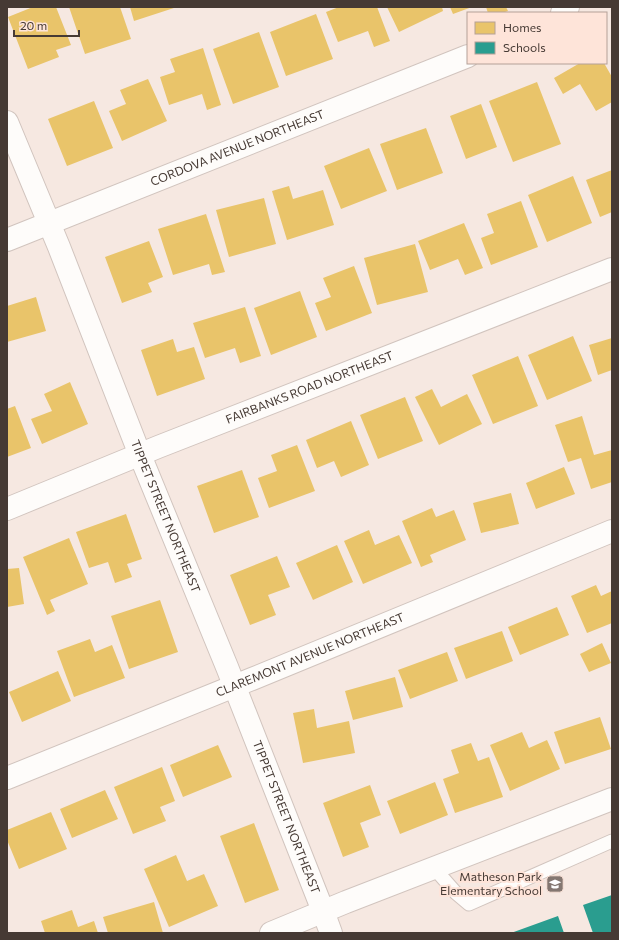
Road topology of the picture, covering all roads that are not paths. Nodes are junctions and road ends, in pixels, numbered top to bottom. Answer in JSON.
{"nodes":[{"id":1,"x":467,"y":56,"type":"edge"},
{"id":2,"x":7,"y":122,"type":"edge"},
{"id":3,"x":49,"y":223,"type":"junction"},
{"id":4,"x":7,"y":240,"type":"edge"},
{"id":5,"x":612,"y":269,"type":"edge"},
{"id":6,"x":140,"y":455,"type":"junction"},
{"id":7,"x":7,"y":509,"type":"edge"},
{"id":8,"x":612,"y":531,"type":"edge"},
{"id":9,"x":234,"y":686,"type":"junction"},
{"id":10,"x":7,"y":778,"type":"edge"},
{"id":11,"x":612,"y":799,"type":"edge"},
{"id":12,"x":612,"y":841,"type":"edge"},
{"id":13,"x":434,"y":868,"type":"junction"},
{"id":14,"x":323,"y":911,"type":"junction"},
{"id":15,"x":271,"y":933,"type":"edge"},
{"id":16,"x":331,"y":933,"type":"edge"}],
"edges":[{"from":1,"to":3,"type":"street","name":"CORDOVA AVENUE NORTHEAST"},
{"from":2,"to":3,"type":"street","name":"TIPPET STREET NORTHEAST"},
{"from":3,"to":4,"type":"street","name":"CORDOVA AVENUE NORTHEAST"},
{"from":3,"to":6,"type":"street","name":"TIPPET STREET NORTHEAST"},
{"from":5,"to":6,"type":"street","name":"FAIRBANKS ROAD NORTHEAST"},
{"from":6,"to":7,"type":"street","name":"FAIRBANKS ROAD NORTHEAST"},
{"from":6,"to":9,"type":"street","name":"TIPPET STREET NORTHEAST"},
{"from":8,"to":9,"type":"street","name":"CLAREMONT AVENUE NORTHEAST"},
{"from":9,"to":10,"type":"street","name":"CLAREMONT AVENUE NORTHEAST"},
{"from":9,"to":14,"type":"street","name":"TIPPET STREET NORTHEAST"},
{"from":11,"to":13,"type":"street"},
{"from":12,"to":13,"type":"lane"},
{"from":13,"to":14,"type":"street"},
{"from":14,"to":15,"type":"street"},
{"from":14,"to":16,"type":"street","name":"TIPPET STREET NORTHEAST"}]}
